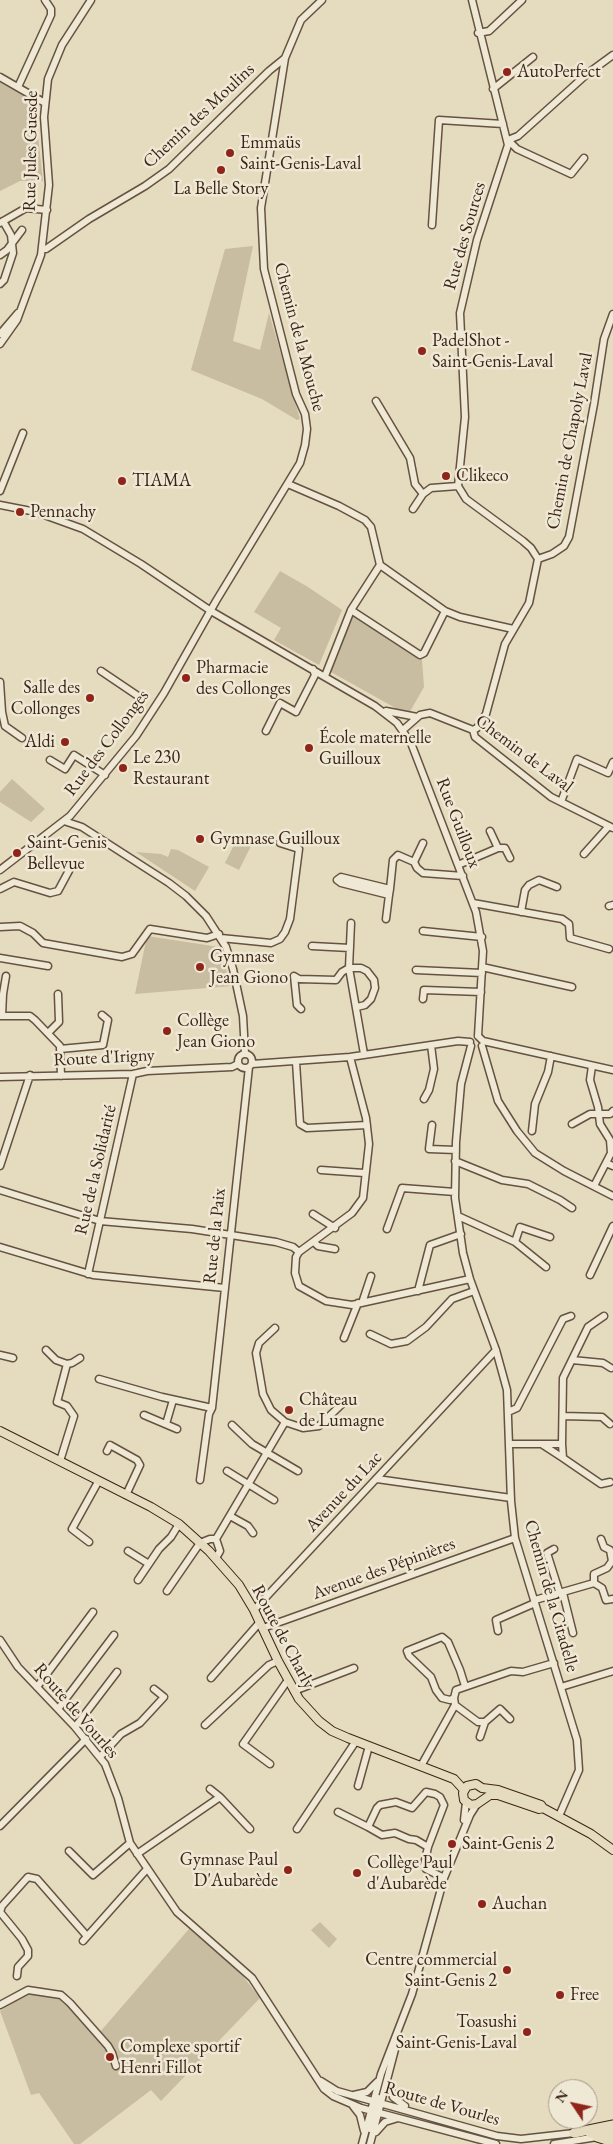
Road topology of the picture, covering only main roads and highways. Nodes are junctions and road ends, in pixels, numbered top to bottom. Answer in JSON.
{"nodes":[{"id":1,"x":0,"y":1431,"type":"edge"},
{"id":2,"x":467,"y":1787,"type":"junction"},
{"id":3,"x":482,"y":1788,"type":"junction"},
{"id":4,"x":480,"y":1802,"type":"junction"},
{"id":5,"x":542,"y":1808,"type":"junction"},
{"id":6,"x":613,"y":1850,"type":"edge"},
{"id":7,"x":613,"y":2125,"type":"edge"},
{"id":8,"x":613,"y":2134,"type":"edge"},
{"id":9,"x":600,"y":2135,"type":"junction"},
{"id":10,"x":613,"y":2142,"type":"edge"}],
"edges":[{"from":1,"to":2,"type":"main road","name":"Route de Charly"},
{"from":2,"to":3,"type":"main road"},
{"from":2,"to":4,"type":"main road"},
{"from":3,"to":4,"type":"main road"},
{"from":3,"to":5,"type":"main road"},
{"from":4,"to":5,"type":"main road"},
{"from":5,"to":6,"type":"main road"},
{"from":7,"to":9,"type":"highway"},
{"from":8,"to":9,"type":"highway"},
{"from":9,"to":10,"type":"highway"}]}
